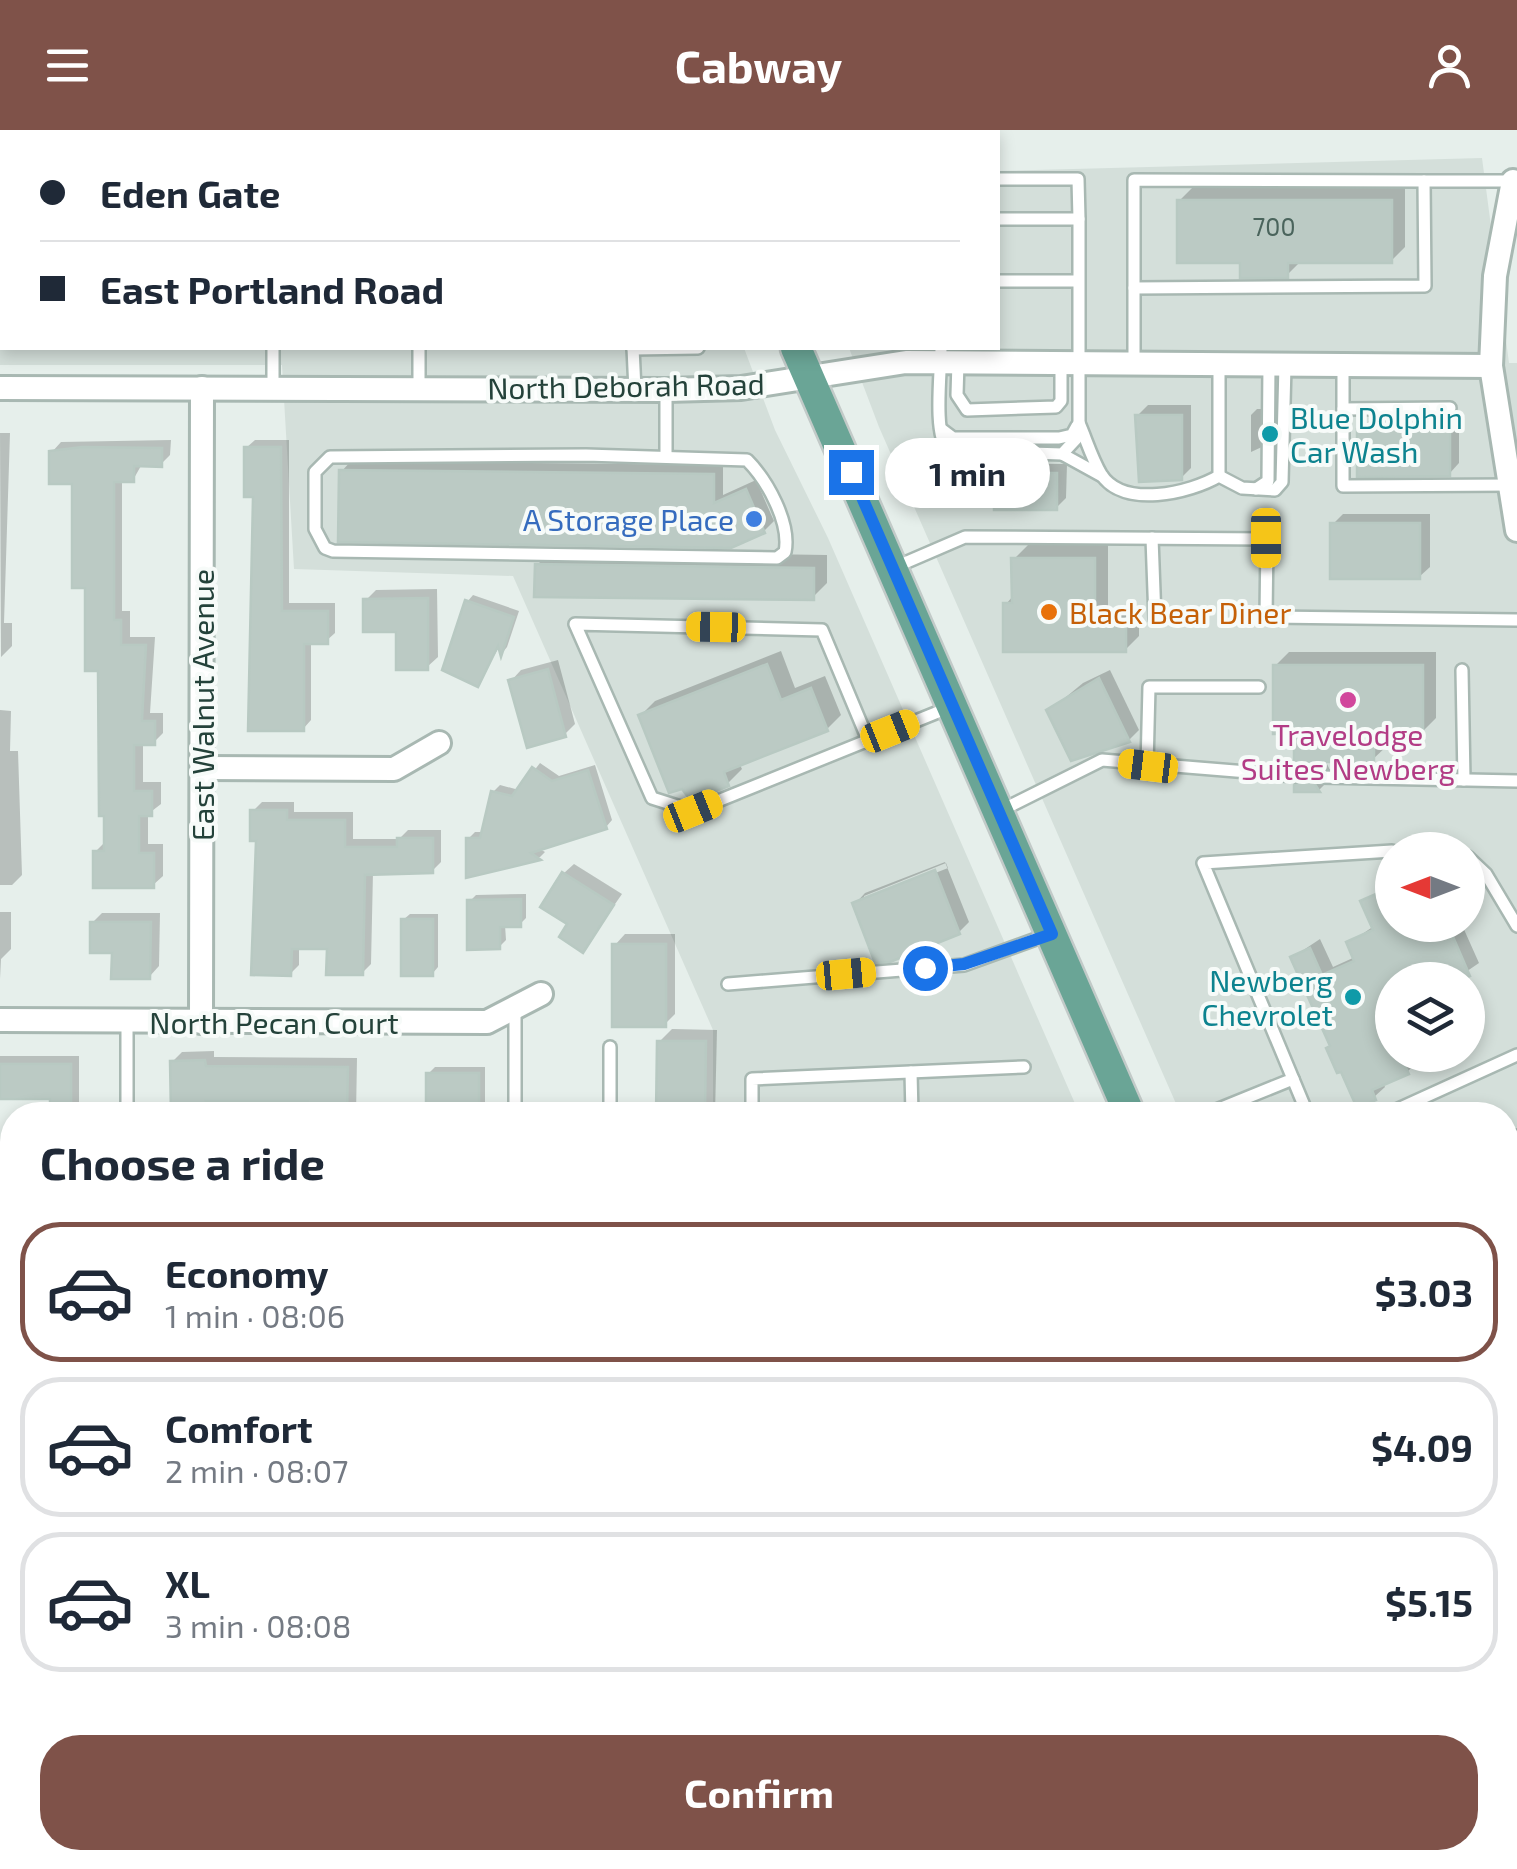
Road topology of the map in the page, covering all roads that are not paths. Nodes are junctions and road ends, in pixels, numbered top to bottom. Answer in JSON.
{"nodes":[{"id":1,"x":1000,"y":179,"type":"edge"},
{"id":2,"x":1424,"y":181,"type":"junction"},
{"id":3,"x":1514,"y":181,"type":"joint"},
{"id":4,"x":1000,"y":220,"type":"edge"},
{"id":5,"x":1079,"y":220,"type":"junction"},
{"id":6,"x":1000,"y":280,"type":"edge"},
{"id":7,"x":1078,"y":280,"type":"junction"},
{"id":8,"x":1134,"y":288,"type":"junction"},
{"id":9,"x":273,"y":350,"type":"edge"},
{"id":10,"x":420,"y":350,"type":"edge"},
{"id":11,"x":633,"y":350,"type":"edge"},
{"id":12,"x":797,"y":350,"type":"edge"},
{"id":13,"x":946,"y":357,"type":"edge"},
{"id":14,"x":1069,"y":363,"type":"junction"},
{"id":15,"x":1134,"y":364,"type":"junction"},
{"id":16,"x":1218,"y":364,"type":"junction"},
{"id":17,"x":1277,"y":364,"type":"junction"},
{"id":18,"x":1343,"y":365,"type":"junction"},
{"id":19,"x":1491,"y":366,"type":"junction"},
{"id":20,"x":809,"y":376,"type":"junction"},
{"id":21,"x":0,"y":388,"type":"edge"},
{"id":22,"x":202,"y":388,"type":"junction"},
{"id":23,"x":273,"y":388,"type":"junction"},
{"id":24,"x":418,"y":388,"type":"junction"},
{"id":25,"x":635,"y":390,"type":"junction"},
{"id":26,"x":666,"y":390,"type":"junction"},
{"id":27,"x":1450,"y":408,"type":"dead end"},
{"id":28,"x":1343,"y":409,"type":"junction"},
{"id":29,"x":1079,"y":423,"type":"junction"},
{"id":30,"x":941,"y":430,"type":"junction"},
{"id":31,"x":1062,"y":454,"type":"junction"},
{"id":32,"x":666,"y":455,"type":"junction"},
{"id":33,"x":1102,"y":476,"type":"junction"},
{"id":34,"x":1218,"y":476,"type":"junction"},
{"id":35,"x":1514,"y":485,"type":"edge"},
{"id":36,"x":1517,"y":530,"type":"edge"},
{"id":37,"x":1152,"y":538,"type":"junction"},
{"id":38,"x":893,"y":568,"type":"junction"},
{"id":39,"x":1156,"y":619,"type":"dead end"},
{"id":40,"x":1517,"y":620,"type":"edge"},
{"id":41,"x":1462,"y":670,"type":"dead end"},
{"id":42,"x":1258,"y":686,"type":"dead end"},
{"id":43,"x":952,"y":706,"type":"junction"},
{"id":44,"x":868,"y":740,"type":"junction"},
{"id":45,"x":439,"y":743,"type":"dead end"},
{"id":46,"x":1148,"y":766,"type":"junction"},
{"id":47,"x":202,"y":768,"type":"junction"},
{"id":48,"x":1294,"y":776,"type":"dead end"},
{"id":49,"x":1320,"y":777,"type":"dead end"},
{"id":50,"x":1464,"y":780,"type":"junction"},
{"id":51,"x":1517,"y":781,"type":"edge"},
{"id":52,"x":998,"y":812,"type":"junction"},
{"id":53,"x":1375,"y":853,"type":"edge"},
{"id":54,"x":1485,"y":873,"type":"edge"},
{"id":55,"x":1517,"y":926,"type":"edge"},
{"id":56,"x":1052,"y":934,"type":"junction"},
{"id":57,"x":728,"y":984,"type":"dead end"},
{"id":58,"x":541,"y":994,"type":"dead end"},
{"id":59,"x":516,"y":1007,"type":"junction"},
{"id":60,"x":0,"y":1020,"type":"edge"},
{"id":61,"x":127,"y":1021,"type":"junction"},
{"id":62,"x":201,"y":1022,"type":"junction"},
{"id":63,"x":610,"y":1048,"type":"dead end"},
{"id":64,"x":1517,"y":1054,"type":"edge"},
{"id":65,"x":1024,"y":1068,"type":"dead end"},
{"id":66,"x":911,"y":1072,"type":"junction"},
{"id":67,"x":1294,"y":1079,"type":"junction"},
{"id":68,"x":127,"y":1102,"type":"edge"},
{"id":69,"x":515,"y":1102,"type":"edge"},
{"id":70,"x":610,"y":1102,"type":"edge"},
{"id":71,"x":752,"y":1102,"type":"edge"},
{"id":72,"x":912,"y":1102,"type":"edge"},
{"id":73,"x":1124,"y":1102,"type":"edge"},
{"id":74,"x":1236,"y":1102,"type":"edge"},
{"id":75,"x":1303,"y":1102,"type":"edge"},
{"id":76,"x":1413,"y":1102,"type":"edge"}],
"edges":[{"from":1,"to":5,"type":"lane"},
{"from":2,"to":3,"type":"lane"},
{"from":2,"to":8,"type":"lane"},
{"from":2,"to":8,"type":"lane"},
{"from":3,"to":19,"type":"street"},
{"from":4,"to":5,"type":"lane"},
{"from":5,"to":7,"type":"lane"},
{"from":6,"to":7,"type":"lane"},
{"from":7,"to":14,"type":"lane"},
{"from":8,"to":15,"type":"lane"},
{"from":9,"to":23,"type":"lane"},
{"from":10,"to":24,"type":"lane"},
{"from":11,"to":25,"type":"lane"},
{"from":12,"to":20,"type":"main road"},
{"from":13,"to":14,"type":"street","name":"North Deborah Road"},
{"from":13,"to":14,"type":"lane"},
{"from":13,"to":20,"type":"street","name":"North Deborah Road"},
{"from":13,"to":30,"type":"lane"},
{"from":14,"to":15,"type":"street","name":"North Deborah Road"},
{"from":14,"to":29,"type":"lane"},
{"from":15,"to":16,"type":"street","name":"North Deborah Road"},
{"from":16,"to":17,"type":"street","name":"North Deborah Road"},
{"from":16,"to":34,"type":"lane"},
{"from":17,"to":18,"type":"street","name":"North Deborah Road"},
{"from":17,"to":34,"type":"lane"},
{"from":18,"to":19,"type":"street","name":"North Deborah Road"},
{"from":18,"to":28,"type":"lane"},
{"from":19,"to":35,"type":"street"},
{"from":20,"to":26,"type":"street","name":"North Deborah Road"},
{"from":20,"to":38,"type":"main road"},
{"from":21,"to":22,"type":"street","name":"North Deborah Road"},
{"from":22,"to":23,"type":"street","name":"North Deborah Road"},
{"from":22,"to":47,"type":"street","name":"East Walnut Avenue"},
{"from":23,"to":24,"type":"street","name":"North Deborah Road"},
{"from":24,"to":25,"type":"street","name":"North Deborah Road"},
{"from":25,"to":26,"type":"street","name":"North Deborah Road"},
{"from":26,"to":32,"type":"lane"},
{"from":27,"to":28,"type":"lane"},
{"from":28,"to":35,"type":"lane"},
{"from":29,"to":30,"type":"lane"},
{"from":29,"to":31,"type":"lane"},
{"from":29,"to":33,"type":"lane"},
{"from":30,"to":31,"type":"lane"},
{"from":31,"to":33,"type":"lane"},
{"from":32,"to":32,"type":"lane"},
{"from":33,"to":34,"type":"lane"},
{"from":35,"to":36,"type":"street"},
{"from":37,"to":38,"type":"lane"},
{"from":37,"to":39,"type":"lane"},
{"from":37,"to":40,"type":"lane"},
{"from":38,"to":43,"type":"main road"},
{"from":41,"to":50,"type":"lane"},
{"from":42,"to":46,"type":"lane"},
{"from":43,"to":44,"type":"lane"},
{"from":43,"to":52,"type":"main road"},
{"from":44,"to":44,"type":"lane"},
{"from":45,"to":47,"type":"street"},
{"from":46,"to":48,"type":"lane"},
{"from":46,"to":52,"type":"lane"},
{"from":47,"to":62,"type":"street","name":"East Walnut Avenue"},
{"from":49,"to":50,"type":"lane"},
{"from":50,"to":51,"type":"lane"},
{"from":52,"to":56,"type":"main road"},
{"from":53,"to":67,"type":"lane"},
{"from":54,"to":55,"type":"lane"},
{"from":56,"to":57,"type":"lane"},
{"from":56,"to":73,"type":"main road"},
{"from":58,"to":59,"type":"street","name":"North Pecan Court"},
{"from":59,"to":62,"type":"street","name":"North Pecan Court"},
{"from":59,"to":69,"type":"lane"},
{"from":60,"to":61,"type":"street","name":"North Pecan Court"},
{"from":61,"to":62,"type":"street","name":"North Pecan Court"},
{"from":61,"to":68,"type":"lane"},
{"from":63,"to":70,"type":"lane"},
{"from":64,"to":76,"type":"lane"},
{"from":65,"to":66,"type":"lane"},
{"from":66,"to":71,"type":"lane"},
{"from":66,"to":72,"type":"lane"},
{"from":67,"to":74,"type":"lane"},
{"from":67,"to":75,"type":"lane"}]}
